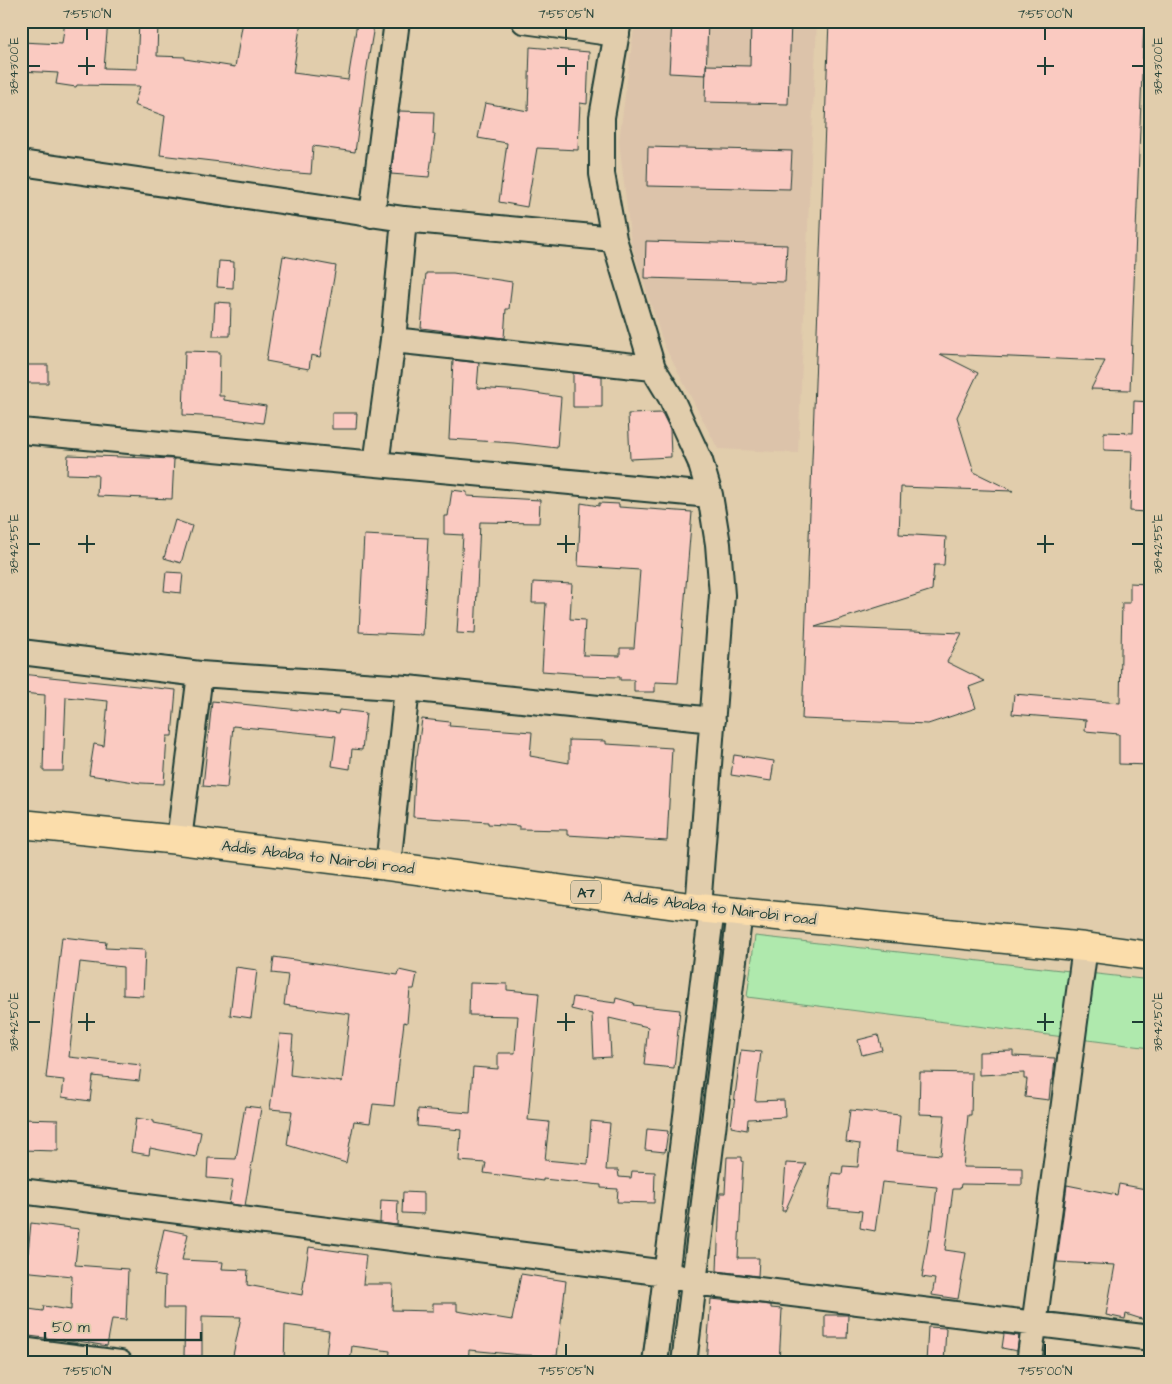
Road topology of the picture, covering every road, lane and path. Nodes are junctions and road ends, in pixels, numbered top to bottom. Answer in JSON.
{"nodes":[{"id":1,"x":398,"y":21,"type":"edge"},
{"id":2,"x":524,"y":21,"type":"edge"},
{"id":3,"x":618,"y":28,"type":"edge"},
{"id":4,"x":21,"y":163,"type":"edge"},
{"id":5,"x":372,"y":215,"type":"junction"},
{"id":6,"x":404,"y":219,"type":"junction"},
{"id":7,"x":614,"y":239,"type":"junction"},
{"id":8,"x":393,"y":340,"type":"junction"},
{"id":9,"x":653,"y":368,"type":"junction"},
{"id":10,"x":21,"y":431,"type":"edge"},
{"id":11,"x":376,"y":464,"type":"junction"},
{"id":12,"x":710,"y":495,"type":"junction"},
{"id":13,"x":21,"y":652,"type":"edge"},
{"id":14,"x":200,"y":674,"type":"junction"},
{"id":15,"x":407,"y":688,"type":"junction"},
{"id":16,"x":713,"y":720,"type":"junction"},
{"id":17,"x":21,"y":824,"type":"edge"},
{"id":18,"x":179,"y":840,"type":"junction"},
{"id":19,"x":388,"y":866,"type":"junction"},
{"id":20,"x":705,"y":908,"type":"junction"},
{"id":21,"x":740,"y":912,"type":"junction"},
{"id":22,"x":1085,"y":947,"type":"junction"},
{"id":23,"x":1151,"y":956,"type":"edge"},
{"id":24,"x":21,"y":1190,"type":"edge"},
{"id":25,"x":666,"y":1273,"type":"junction"},
{"id":26,"x":694,"y":1282,"type":"junction"},
{"id":27,"x":1034,"y":1323,"type":"junction"},
{"id":28,"x":1151,"y":1338,"type":"edge"},
{"id":29,"x":21,"y":1350,"type":"edge"},
{"id":30,"x":120,"y":1363,"type":"edge"},
{"id":31,"x":655,"y":1363,"type":"edge"},
{"id":32,"x":684,"y":1363,"type":"edge"},
{"id":33,"x":1029,"y":1363,"type":"edge"}],
"edges":[{"from":1,"to":5,"type":"street"},
{"from":2,"to":3,"type":"street"},
{"from":3,"to":7,"type":"street"},
{"from":4,"to":5,"type":"street"},
{"from":5,"to":6,"type":"street"},
{"from":6,"to":7,"type":"street"},
{"from":6,"to":8,"type":"street"},
{"from":7,"to":9,"type":"street"},
{"from":8,"to":9,"type":"street"},
{"from":8,"to":11,"type":"street"},
{"from":9,"to":12,"type":"street"},
{"from":10,"to":11,"type":"street"},
{"from":11,"to":12,"type":"street"},
{"from":12,"to":16,"type":"street"},
{"from":13,"to":14,"type":"street"},
{"from":14,"to":15,"type":"street"},
{"from":14,"to":18,"type":"street"},
{"from":15,"to":16,"type":"street"},
{"from":15,"to":19,"type":"street"},
{"from":16,"to":20,"type":"street"},
{"from":17,"to":18,"type":"highway","name":"Addis Ababa to Nairobi road","number":"A7"},
{"from":18,"to":19,"type":"highway","name":"Addis Ababa to Nairobi road","number":"A7"},
{"from":19,"to":20,"type":"highway","name":"Addis Ababa to Nairobi road","number":"A7"},
{"from":20,"to":21,"type":"highway","name":"Addis Ababa to Nairobi road","number":"A7"},
{"from":20,"to":25,"type":"street"},
{"from":21,"to":22,"type":"highway","name":"Addis Ababa to Nairobi road","number":"A7"},
{"from":21,"to":26,"type":"street"},
{"from":22,"to":23,"type":"highway","name":"Addis Ababa to Nairobi road","number":"A7"},
{"from":22,"to":27,"type":"street"},
{"from":24,"to":25,"type":"street"},
{"from":25,"to":26,"type":"street"},
{"from":25,"to":31,"type":"street"},
{"from":26,"to":27,"type":"street"},
{"from":26,"to":32,"type":"street"},
{"from":27,"to":28,"type":"street"},
{"from":27,"to":33,"type":"street"},
{"from":29,"to":30,"type":"street"}]}
